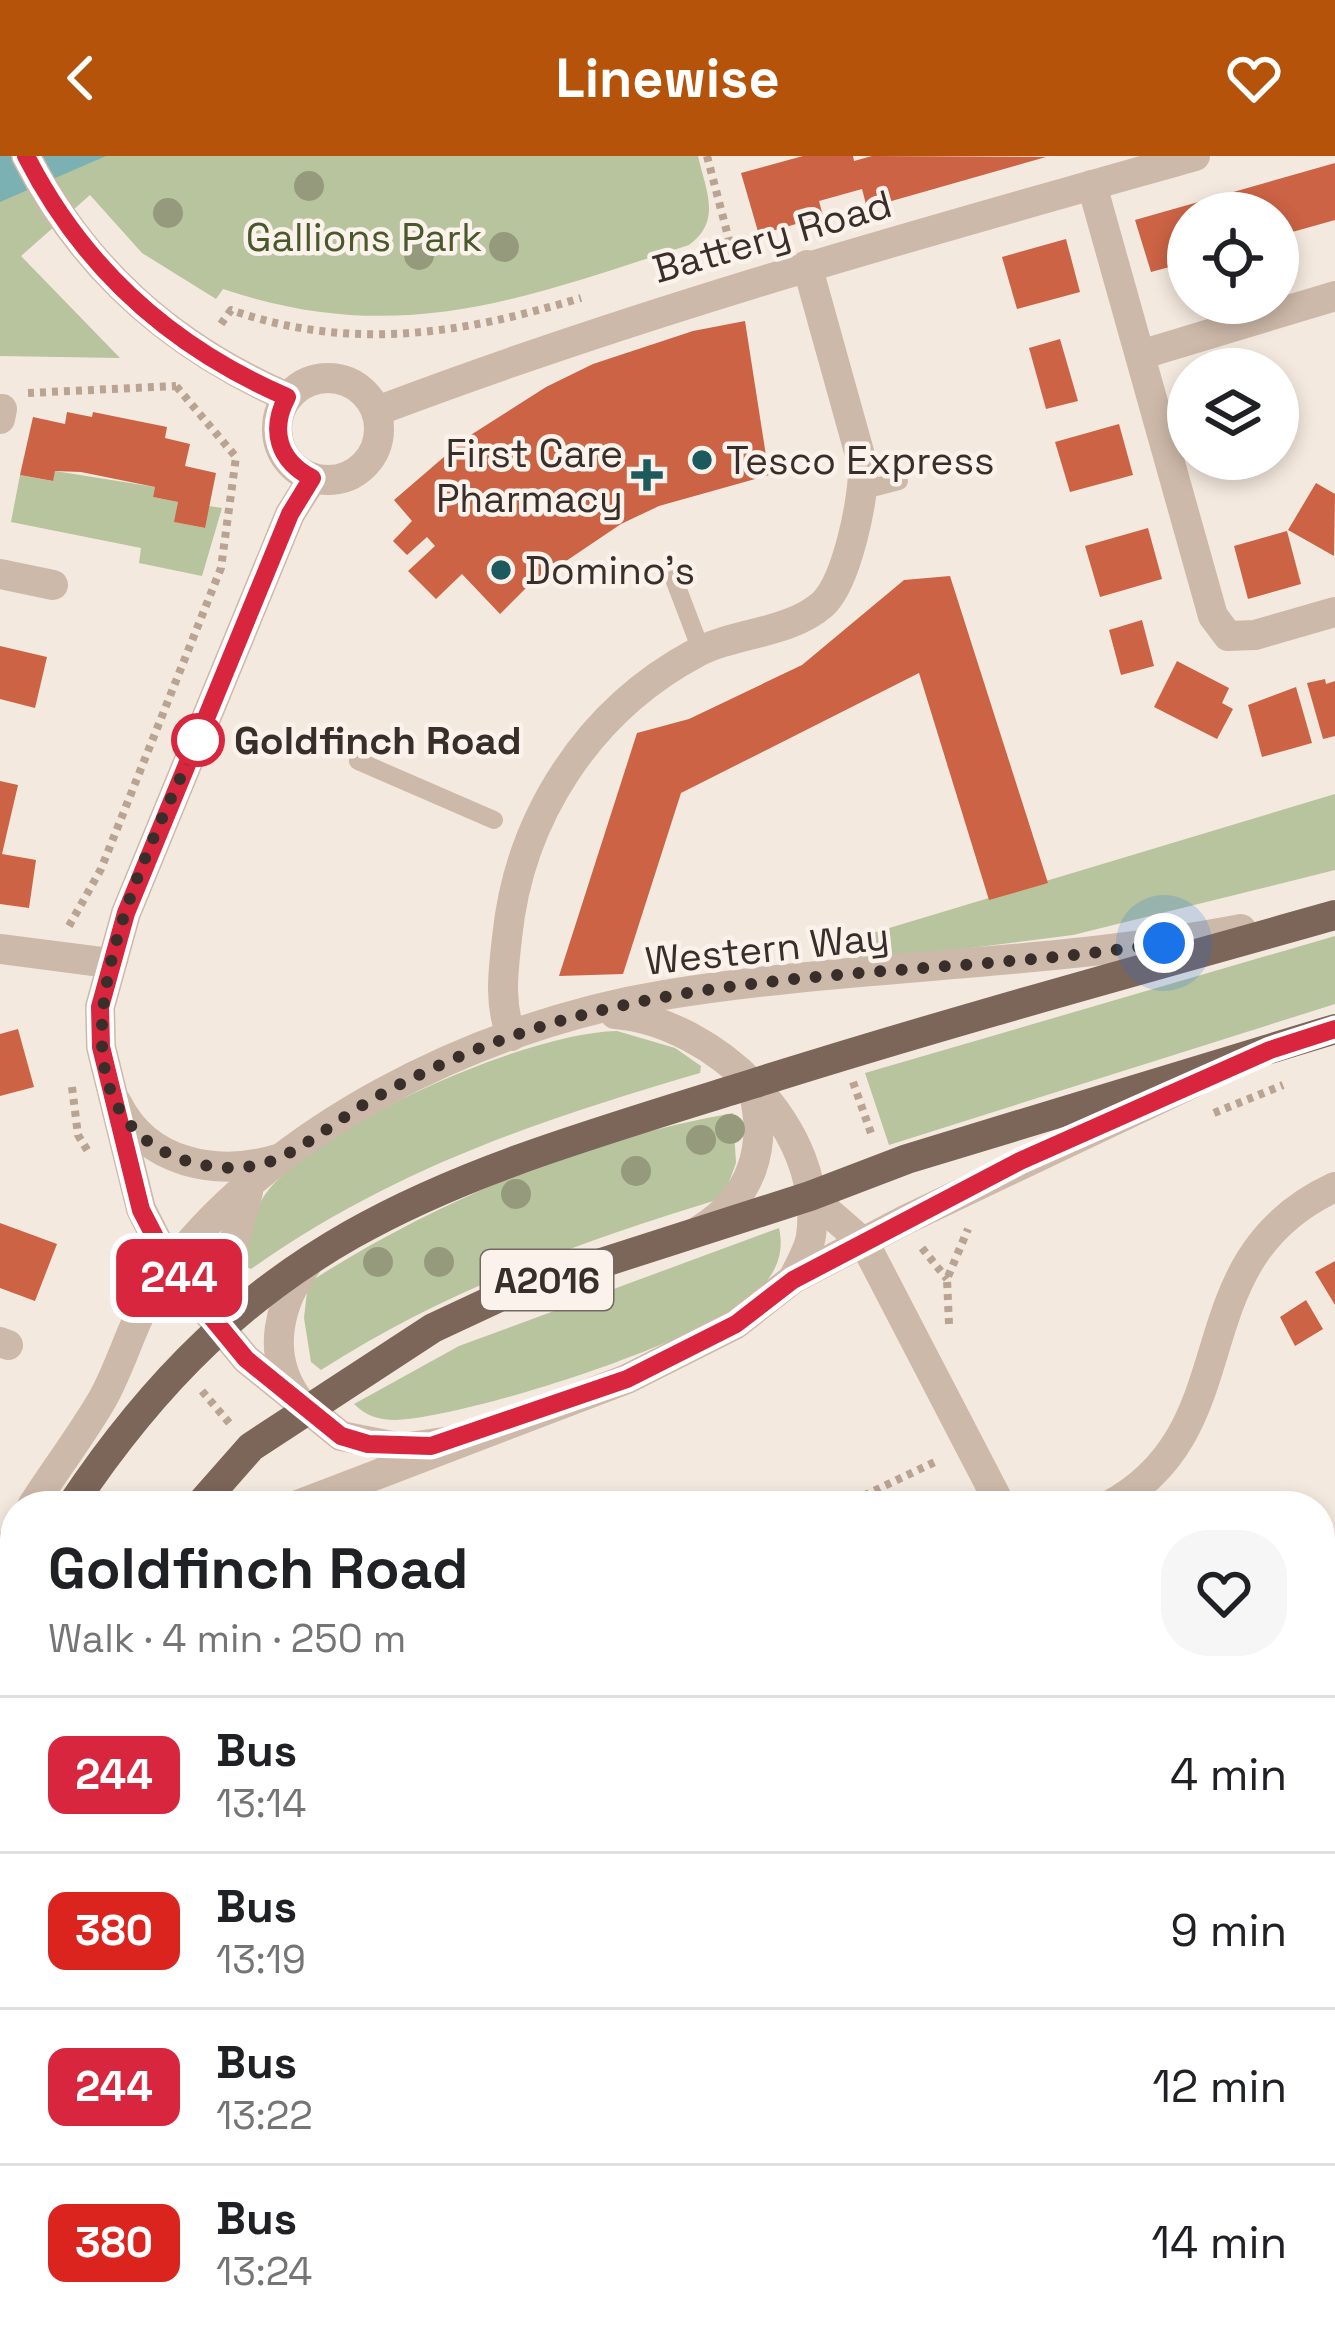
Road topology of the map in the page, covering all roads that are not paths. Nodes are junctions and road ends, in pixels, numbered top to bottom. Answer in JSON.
{"nodes":[{"id":1,"x":26,"y":156,"type":"edge"},
{"id":2,"x":1195,"y":156,"type":"edge"},
{"id":3,"x":1092,"y":185,"type":"junction"},
{"id":4,"x":807,"y":265,"type":"junction"},
{"id":5,"x":1335,"y":296,"type":"edge"},
{"id":6,"x":1140,"y":355,"type":"junction"},
{"id":7,"x":287,"y":397,"type":"junction"},
{"id":8,"x":377,"y":411,"type":"junction"},
{"id":9,"x":312,"y":478,"type":"junction"},
{"id":10,"x":899,"y":481,"type":"dead end"},
{"id":11,"x":864,"y":490,"type":"junction"},
{"id":12,"x":0,"y":574,"type":"edge"},
{"id":13,"x":674,"y":579,"type":"dead end"},
{"id":14,"x":53,"y":586,"type":"dead end"},
{"id":15,"x":1335,"y":612,"type":"edge"},
{"id":16,"x":701,"y":650,"type":"junction"},
{"id":17,"x":358,"y":761,"type":"dead end"},
{"id":18,"x":494,"y":820,"type":"dead end"},
{"id":19,"x":1335,"y":913,"type":"edge"},
{"id":20,"x":0,"y":949,"type":"edge"},
{"id":21,"x":109,"y":963,"type":"junction"},
{"id":22,"x":579,"y":1016,"type":"junction"},
{"id":23,"x":1335,"y":1029,"type":"edge"},
{"id":24,"x":511,"y":1036,"type":"junction"},
{"id":25,"x":1270,"y":1050,"type":"junction"},
{"id":26,"x":752,"y":1084,"type":"junction"},
{"id":27,"x":110,"y":1087,"type":"junction"},
{"id":28,"x":280,"y":1158,"type":"junction"},
{"id":29,"x":249,"y":1186,"type":"junction"},
{"id":30,"x":1335,"y":1187,"type":"edge"},
{"id":31,"x":810,"y":1196,"type":"junction"},
{"id":32,"x":693,"y":1234,"type":"junction"},
{"id":33,"x":865,"y":1244,"type":"junction"},
{"id":34,"x":311,"y":1258,"type":"junction"},
{"id":35,"x":171,"y":1268,"type":"junction"},
{"id":36,"x":793,"y":1280,"type":"junction"},
{"id":37,"x":219,"y":1328,"type":"junction"},
{"id":38,"x":308,"y":1412,"type":"junction"},
{"id":39,"x":465,"y":1438,"type":"junction"},
{"id":40,"x":42,"y":1491,"type":"edge"},
{"id":41,"x":82,"y":1491,"type":"edge"},
{"id":42,"x":212,"y":1491,"type":"edge"},
{"id":43,"x":332,"y":1491,"type":"edge"},
{"id":44,"x":993,"y":1491,"type":"edge"},
{"id":45,"x":1125,"y":1491,"type":"edge"}],
"edges":[{"from":1,"to":7,"type":"street"},
{"from":2,"to":3,"type":"street","name":"Battery Road"},
{"from":3,"to":4,"type":"street","name":"Battery Road"},
{"from":3,"to":6,"type":"street"},
{"from":4,"to":8,"type":"street","name":"Battery Road"},
{"from":4,"to":11,"type":"street"},
{"from":5,"to":6,"type":"street"},
{"from":6,"to":15,"type":"street"},
{"from":7,"to":8,"type":"street"},
{"from":7,"to":9,"type":"street"},
{"from":8,"to":9,"type":"street"},
{"from":9,"to":21,"type":"street"},
{"from":10,"to":11,"type":"lane"},
{"from":11,"to":16,"type":"street"},
{"from":12,"to":14,"type":"street"},
{"from":13,"to":16,"type":"lane"},
{"from":16,"to":24,"type":"street"},
{"from":17,"to":18,"type":"lane"},
{"from":19,"to":22,"type":"street","name":"Western Way"},
{"from":19,"to":26,"type":"main road","name":"Western Way"},
{"from":20,"to":21,"type":"street"},
{"from":21,"to":27,"type":"street"},
{"from":22,"to":24,"type":"street","name":"Western Way"},
{"from":22,"to":26,"type":"street"},
{"from":23,"to":25,"type":"main road","number":"A2016"},
{"from":24,"to":28,"type":"street","name":"Western Way"},
{"from":25,"to":31,"type":"main road","number":"A2016"},
{"from":25,"to":33,"type":"street","number":"A2016"},
{"from":26,"to":31,"type":"street"},
{"from":26,"to":32,"type":"street","number":"A2016"},
{"from":26,"to":34,"type":"main road","name":"Western Way"},
{"from":27,"to":28,"type":"street"},
{"from":27,"to":35,"type":"street"},
{"from":28,"to":29,"type":"street","name":"Western Way"},
{"from":29,"to":35,"type":"street","name":"Western Way"},
{"from":29,"to":37,"type":"street"},
{"from":30,"to":45,"type":"street"},
{"from":31,"to":32,"type":"main road","number":"A2016"},
{"from":31,"to":33,"type":"street"},
{"from":31,"to":36,"type":"street"},
{"from":32,"to":38,"type":"main road","number":"A2016"},
{"from":33,"to":36,"type":"street"},
{"from":33,"to":44,"type":"street"},
{"from":34,"to":37,"type":"main road","name":"Western Way"},
{"from":34,"to":38,"type":"street","name":"Western Way"},
{"from":35,"to":37,"type":"street"},
{"from":35,"to":40,"type":"street","name":"Western Way"},
{"from":36,"to":39,"type":"street"},
{"from":37,"to":38,"type":"street"},
{"from":37,"to":41,"type":"main road","name":"Western Way"},
{"from":38,"to":39,"type":"street"},
{"from":38,"to":42,"type":"main road","number":"A2016"},
{"from":39,"to":43,"type":"street"}]}
